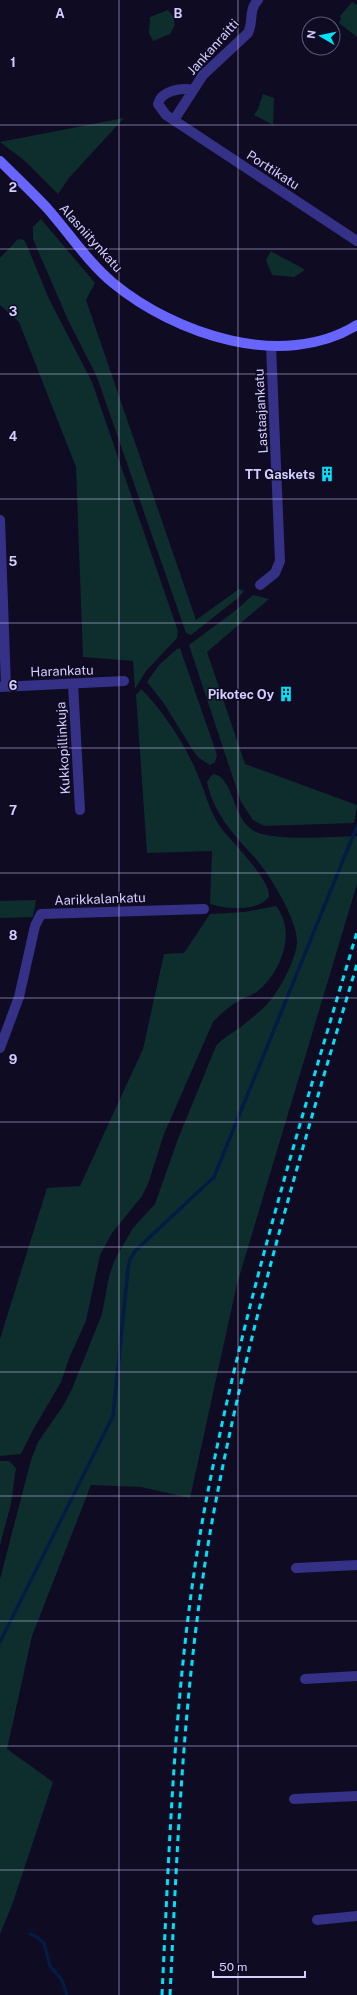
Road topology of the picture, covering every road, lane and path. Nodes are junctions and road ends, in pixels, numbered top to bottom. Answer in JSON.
{"nodes":[{"id":1,"x":258,"y":0,"type":"edge"},
{"id":2,"x":193,"y":90,"type":"junction"},
{"id":3,"x":174,"y":120,"type":"junction"},
{"id":4,"x":0,"y":161,"type":"edge"},
{"id":5,"x":357,"y":242,"type":"edge"},
{"id":6,"x":357,"y":325,"type":"edge"},
{"id":7,"x":271,"y":346,"type":"junction"},
{"id":8,"x":0,"y":520,"type":"edge"},
{"id":9,"x":260,"y":585,"type":"dead end"},
{"id":10,"x":124,"y":681,"type":"dead end"},
{"id":11,"x":73,"y":684,"type":"junction"},
{"id":12,"x":3,"y":687,"type":"edge"},
{"id":13,"x":80,"y":810,"type":"dead end"},
{"id":14,"x":204,"y":909,"type":"dead end"},
{"id":15,"x":0,"y":1048,"type":"edge"},
{"id":16,"x":357,"y":1565,"type":"edge"},
{"id":17,"x":296,"y":1568,"type":"dead end"},
{"id":18,"x":357,"y":1676,"type":"edge"},
{"id":19,"x":305,"y":1679,"type":"dead end"},
{"id":20,"x":357,"y":1796,"type":"edge"},
{"id":21,"x":294,"y":1799,"type":"dead end"},
{"id":22,"x":357,"y":1916,"type":"edge"},
{"id":23,"x":317,"y":1920,"type":"dead end"}],
"edges":[{"from":1,"to":2,"type":"street","name":"Jankanraitti"},
{"from":2,"to":3,"type":"street","name":"Jankanraitti"},
{"from":2,"to":3,"type":"street","name":"Jankanraitti"},
{"from":3,"to":5,"type":"street","name":"Porttikatu"},
{"from":4,"to":7,"type":"street","name":"Alasniitynkatu"},
{"from":6,"to":7,"type":"street","name":"Alasniitynkatu"},
{"from":7,"to":9,"type":"street","name":"Lastaajankatu"},
{"from":8,"to":12,"type":"street"},
{"from":10,"to":11,"type":"street","name":"Harankatu"},
{"from":11,"to":12,"type":"street","name":"Harankatu"},
{"from":11,"to":13,"type":"street","name":"Kukkopillinkuja"},
{"from":14,"to":15,"type":"street","name":"Aarikkalankatu"},
{"from":16,"to":17,"type":"street"},
{"from":18,"to":19,"type":"street"},
{"from":20,"to":21,"type":"street"},
{"from":22,"to":23,"type":"street"}]}
